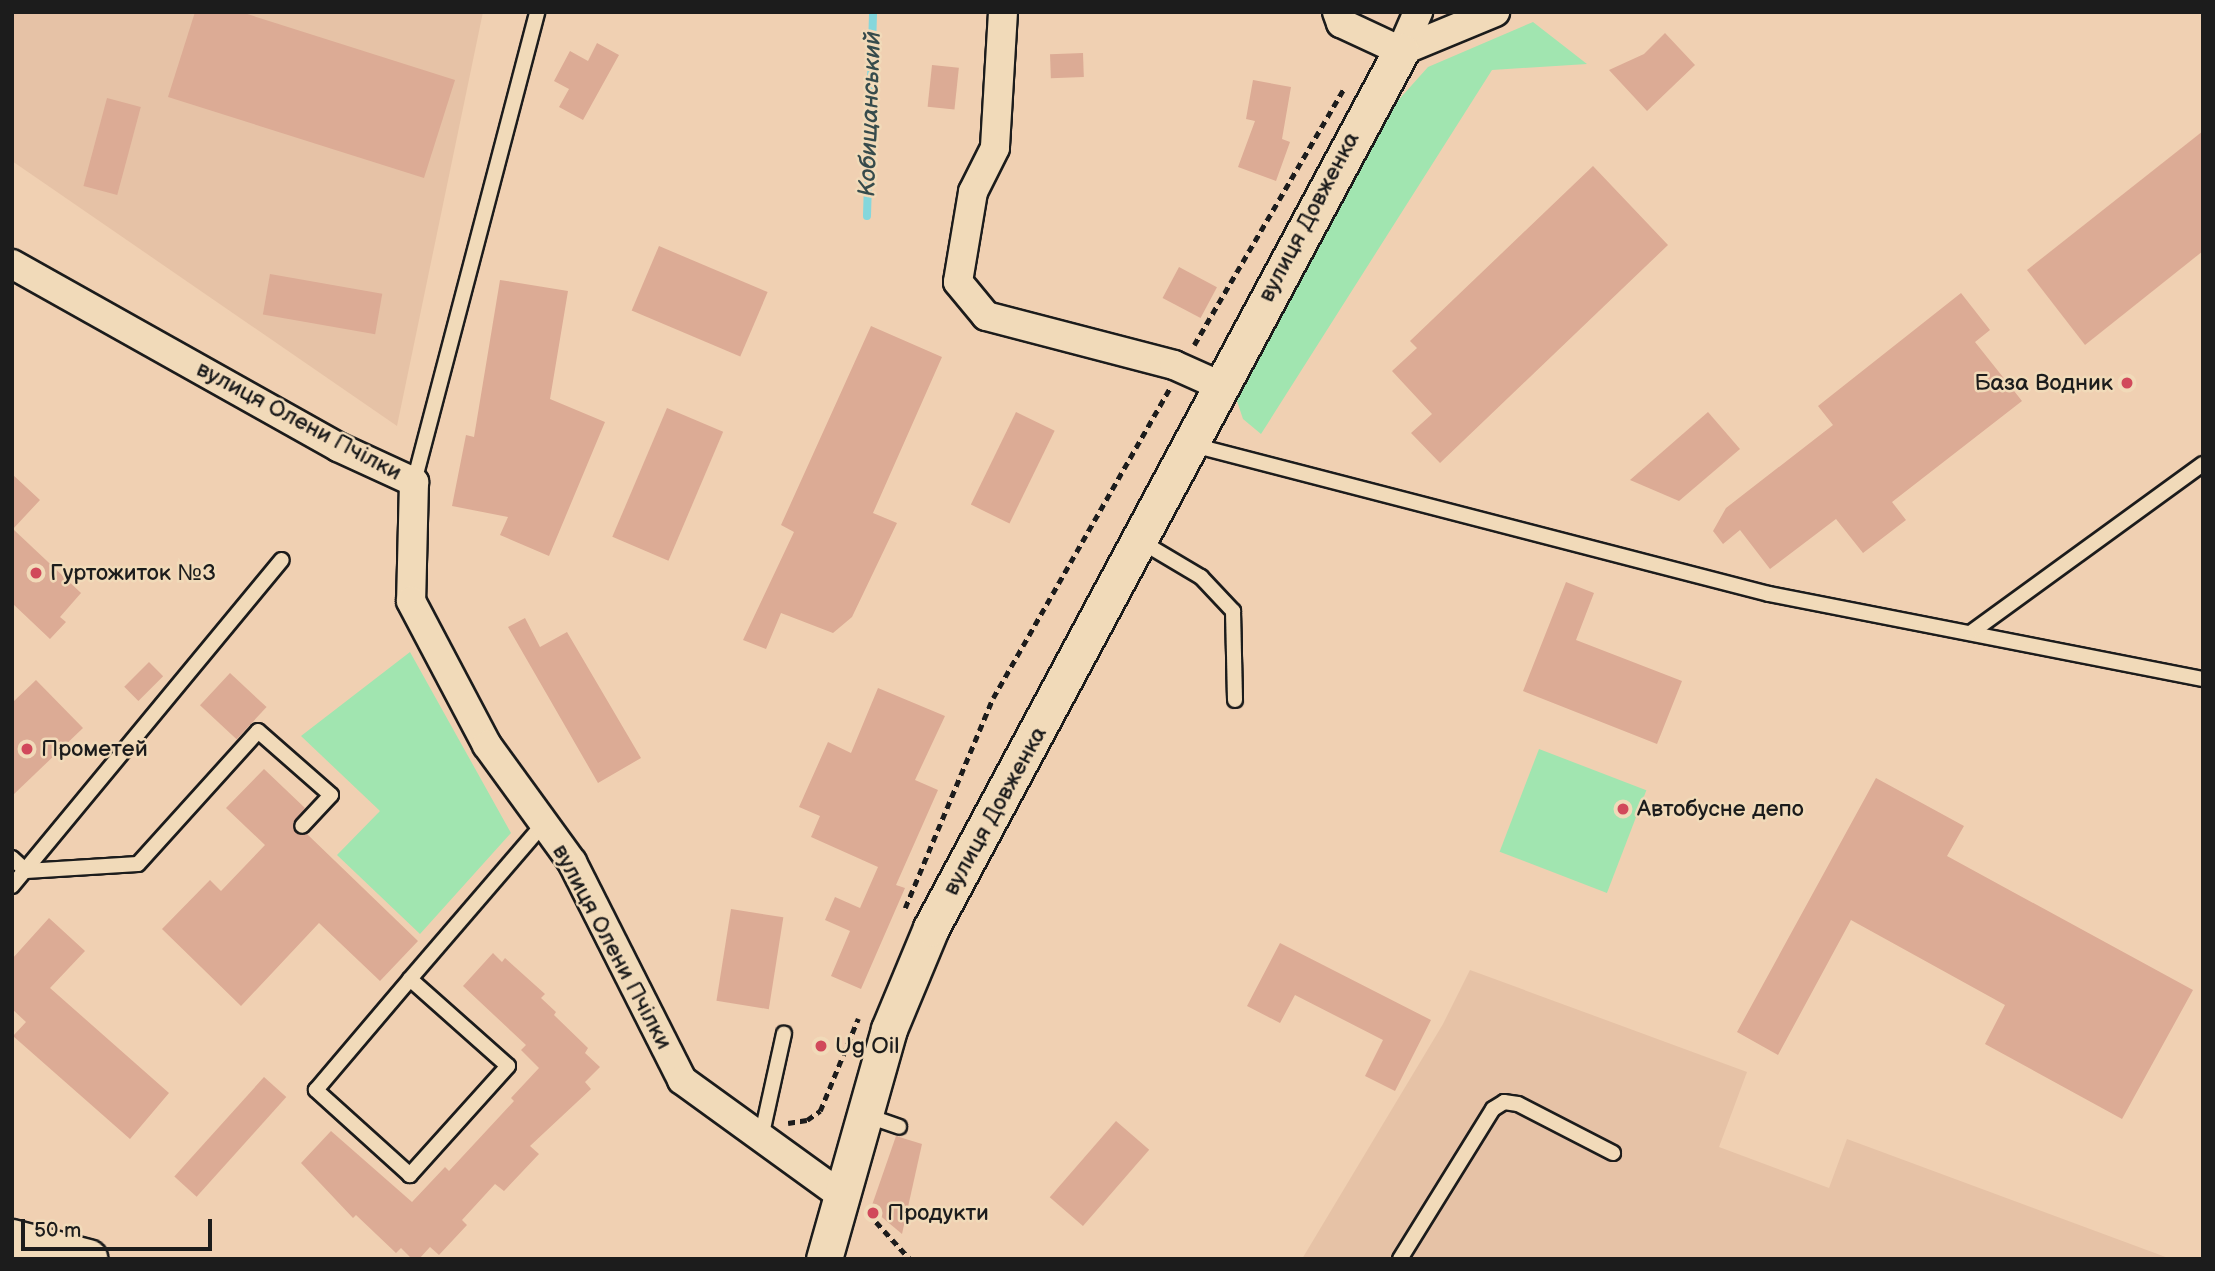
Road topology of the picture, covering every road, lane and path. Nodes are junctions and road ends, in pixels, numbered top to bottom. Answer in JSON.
{"nodes":[{"id":1,"x":537,"y":12,"type":"edge"},
{"id":2,"x":1003,"y":12,"type":"edge"},
{"id":3,"x":1338,"y":12,"type":"edge"},
{"id":4,"x":1418,"y":12,"type":"edge"},
{"id":5,"x":1495,"y":12,"type":"edge"},
{"id":6,"x":1401,"y":51,"type":"junction"},
{"id":7,"x":1347,"y":84,"type":"dead end"},
{"id":8,"x":12,"y":264,"type":"edge"},
{"id":9,"x":1181,"y":368,"type":"junction"},
{"id":10,"x":1219,"y":385,"type":"junction"},
{"id":11,"x":1188,"y":444,"type":"junction"},
{"id":12,"x":2203,"y":464,"type":"edge"},
{"id":13,"x":414,"y":482,"type":"junction"},
{"id":14,"x":1142,"y":542,"type":"junction"},
{"id":15,"x":282,"y":560,"type":"dead end"},
{"id":16,"x":1973,"y":631,"type":"junction"},
{"id":17,"x":2203,"y":679,"type":"edge"},
{"id":18,"x":1235,"y":700,"type":"dead end"},
{"id":19,"x":544,"y":822,"type":"junction"},
{"id":20,"x":302,"y":826,"type":"dead end"},
{"id":21,"x":12,"y":858,"type":"edge"},
{"id":22,"x":26,"y":871,"type":"junction"},
{"id":23,"x":12,"y":886,"type":"edge"},
{"id":24,"x":904,"y":911,"type":"dead end"},
{"id":25,"x":410,"y":979,"type":"junction"},
{"id":26,"x":862,"y":1011,"type":"dead end"},
{"id":27,"x":784,"y":1033,"type":"dead end"},
{"id":28,"x":820,"y":1111,"type":"dead end"},
{"id":29,"x":864,"y":1115,"type":"junction"},
{"id":30,"x":899,"y":1127,"type":"dead end"},
{"id":31,"x":761,"y":1138,"type":"junction"},
{"id":32,"x":1613,"y":1153,"type":"dead end"},
{"id":33,"x":843,"y":1191,"type":"junction"},
{"id":34,"x":12,"y":1240,"type":"edge"},
{"id":35,"x":88,"y":1259,"type":"edge"},
{"id":36,"x":824,"y":1259,"type":"edge"},
{"id":37,"x":910,"y":1259,"type":"edge"},
{"id":38,"x":1400,"y":1259,"type":"edge"}],
"edges":[{"from":1,"to":13,"type":"lane"},
{"from":2,"to":9,"type":"street"},
{"from":3,"to":6,"type":"street"},
{"from":4,"to":6,"type":"street","name":"вулиця Довженка"},
{"from":5,"to":6,"type":"street"},
{"from":6,"to":10,"type":"street","name":"вулиця Довженка"},
{"from":7,"to":9,"type":"path"},
{"from":8,"to":13,"type":"street","name":"вулиця Олени Пчілки"},
{"from":9,"to":10,"type":"street"},
{"from":9,"to":24,"type":"path"},
{"from":10,"to":11,"type":"street","name":"вулиця Довженка"},
{"from":11,"to":14,"type":"street","name":"вулиця Довженка"},
{"from":11,"to":16,"type":"lane"},
{"from":12,"to":16,"type":"lane"},
{"from":13,"to":19,"type":"street","name":"вулиця Олени Пчілки"},
{"from":14,"to":18,"type":"lane"},
{"from":14,"to":29,"type":"street","name":"вулиця Довженка"},
{"from":15,"to":22,"type":"lane"},
{"from":16,"to":17,"type":"lane"},
{"from":19,"to":25,"type":"lane"},
{"from":19,"to":31,"type":"street","name":"вулиця Олени Пчілки"},
{"from":20,"to":22,"type":"lane"},
{"from":21,"to":22,"type":"lane"},
{"from":22,"to":23,"type":"lane"},
{"from":25,"to":25,"type":"lane"},
{"from":26,"to":28,"type":"path"},
{"from":27,"to":31,"type":"lane"},
{"from":29,"to":30,"type":"lane"},
{"from":29,"to":33,"type":"street","name":"вулиця Довженка"},
{"from":31,"to":33,"type":"street","name":"вулиця Олени Пчілки"},
{"from":32,"to":38,"type":"lane"},
{"from":33,"to":36,"type":"street","name":"вулиця Довженка"},
{"from":33,"to":37,"type":"path"},
{"from":34,"to":35,"type":"main road"}]}
